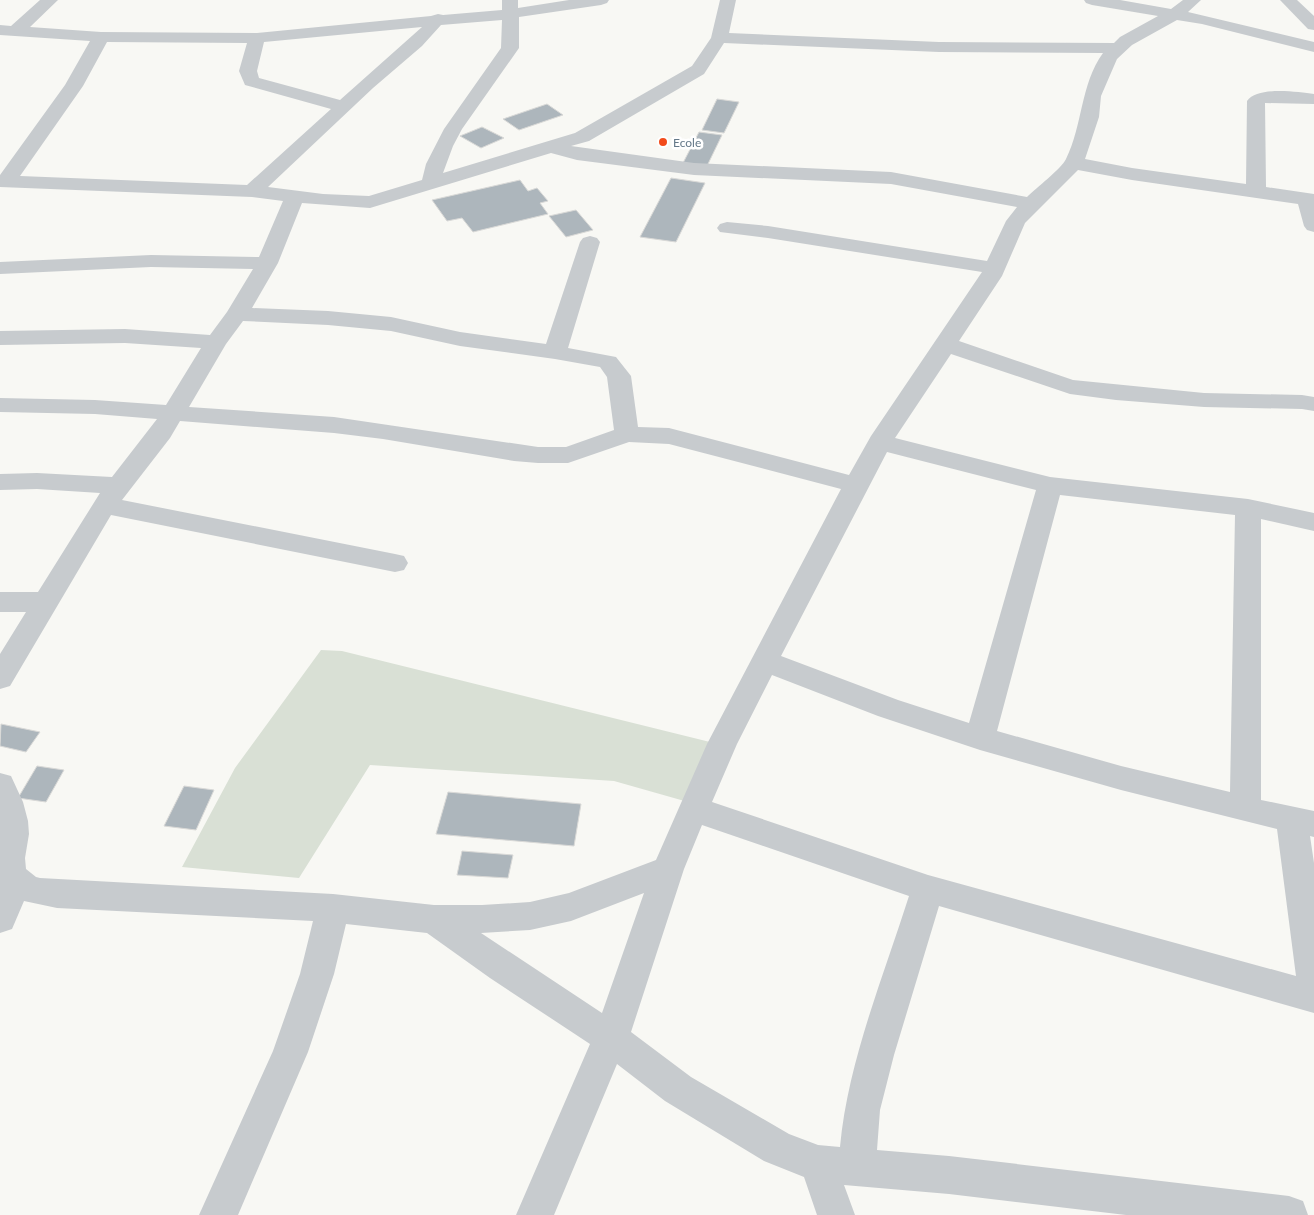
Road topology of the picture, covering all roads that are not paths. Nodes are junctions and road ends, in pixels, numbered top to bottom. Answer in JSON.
{"nodes":[{"id":1,"x":50,"y":0,"type":"edge"},
{"id":2,"x":601,"y":0,"type":"edge"},
{"id":3,"x":728,"y":0,"type":"edge"},
{"id":4,"x":1092,"y":0,"type":"edge"},
{"id":5,"x":1288,"y":0,"type":"edge"},
{"id":6,"x":509,"y":7,"type":"edge"},
{"id":7,"x":1184,"y":7,"type":"edge"},
{"id":8,"x":390,"y":8,"type":"dead end"},
{"id":9,"x":438,"y":19,"type":"junction"},
{"id":10,"x":384,"y":25,"type":"junction"},
{"id":11,"x":1314,"y":25,"type":"edge"},
{"id":12,"x":7,"y":31,"type":"edge"},
{"id":13,"x":101,"y":37,"type":"junction"},
{"id":14,"x":257,"y":38,"type":"junction"},
{"id":15,"x":719,"y":38,"type":"junction"},
{"id":16,"x":1314,"y":46,"type":"edge"},
{"id":17,"x":1117,"y":48,"type":"junction"},
{"id":18,"x":1314,"y":99,"type":"edge"},
{"id":19,"x":344,"y":106,"type":"junction"},
{"id":20,"x":553,"y":147,"type":"junction"},
{"id":21,"x":1074,"y":163,"type":"junction"},
{"id":22,"x":4,"y":181,"type":"edge"},
{"id":23,"x":431,"y":184,"type":"junction"},
{"id":24,"x":252,"y":191,"type":"junction"},
{"id":25,"x":1256,"y":192,"type":"junction"},
{"id":26,"x":295,"y":197,"type":"junction"},
{"id":27,"x":1310,"y":200,"type":"edge"},
{"id":28,"x":1031,"y":204,"type":"junction"},
{"id":29,"x":1314,"y":226,"type":"edge"},
{"id":30,"x":727,"y":228,"type":"dead end"},
{"id":31,"x":590,"y":242,"type":"dead end"},
{"id":32,"x":267,"y":263,"type":"junction"},
{"id":33,"x":0,"y":268,"type":"edge"},
{"id":34,"x":994,"y":268,"type":"junction"},
{"id":35,"x":238,"y":314,"type":"junction"},
{"id":36,"x":0,"y":338,"type":"edge"},
{"id":37,"x":216,"y":342,"type":"junction"},
{"id":38,"x":945,"y":344,"type":"junction"},
{"id":39,"x":555,"y":352,"type":"junction"},
{"id":40,"x":0,"y":404,"type":"edge"},
{"id":41,"x":1314,"y":404,"type":"edge"},
{"id":42,"x":173,"y":413,"type":"junction"},
{"id":43,"x":627,"y":434,"type":"junction"},
{"id":44,"x":880,"y":442,"type":"junction"},
{"id":45,"x":0,"y":482,"type":"edge"},
{"id":46,"x":856,"y":485,"type":"junction"},
{"id":47,"x":1050,"y":485,"type":"junction"},
{"id":48,"x":111,"y":496,"type":"junction"},
{"id":49,"x":1248,"y":508,"type":"junction"},
{"id":50,"x":1314,"y":522,"type":"edge"},
{"id":51,"x":395,"y":563,"type":"dead end"},
{"id":52,"x":0,"y":602,"type":"edge"},
{"id":53,"x":44,"y":602,"type":"junction"},
{"id":54,"x":765,"y":660,"type":"junction"},
{"id":55,"x":0,"y":678,"type":"edge"},
{"id":56,"x":980,"y":738,"type":"junction"},
{"id":57,"x":0,"y":785,"type":"edge"},
{"id":58,"x":694,"y":809,"type":"junction"},
{"id":59,"x":1245,"y":809,"type":"junction"},
{"id":60,"x":1303,"y":822,"type":"edge"},
{"id":61,"x":8,"y":867,"type":"edge"},
{"id":62,"x":668,"y":869,"type":"junction"},
{"id":63,"x":928,"y":889,"type":"junction"},
{"id":64,"x":333,"y":908,"type":"junction"},
{"id":65,"x":0,"y":919,"type":"edge"},
{"id":66,"x":434,"y":920,"type":"junction"},
{"id":67,"x":1314,"y":979,"type":"edge"},
{"id":68,"x":1314,"y":997,"type":"edge"},
{"id":69,"x":611,"y":1038,"type":"junction"},
{"id":70,"x":818,"y":1164,"type":"junction"},
{"id":71,"x":858,"y":1168,"type":"junction"},
{"id":72,"x":218,"y":1215,"type":"edge"},
{"id":73,"x":535,"y":1215,"type":"edge"},
{"id":74,"x":836,"y":1215,"type":"edge"},
{"id":75,"x":1288,"y":1215,"type":"edge"}],
"edges":[{"from":1,"to":12,"type":"street"},
{"from":2,"to":6,"type":"street"},
{"from":3,"to":15,"type":"street"},
{"from":4,"to":7,"type":"street"},
{"from":5,"to":11,"type":"street"},
{"from":6,"to":9,"type":"street"},
{"from":6,"to":23,"type":"street"},
{"from":7,"to":16,"type":"street"},
{"from":7,"to":17,"type":"street"},
{"from":8,"to":10,"type":"street"},
{"from":9,"to":10,"type":"street"},
{"from":9,"to":19,"type":"street"},
{"from":10,"to":14,"type":"street"},
{"from":12,"to":13,"type":"street"},
{"from":13,"to":14,"type":"street"},
{"from":13,"to":22,"type":"street"},
{"from":14,"to":19,"type":"street"},
{"from":15,"to":17,"type":"street"},
{"from":15,"to":20,"type":"street"},
{"from":17,"to":21,"type":"street"},
{"from":18,"to":25,"type":"street"},
{"from":19,"to":24,"type":"street"},
{"from":20,"to":23,"type":"street"},
{"from":20,"to":28,"type":"street"},
{"from":21,"to":25,"type":"street"},
{"from":21,"to":28,"type":"street"},
{"from":22,"to":24,"type":"street"},
{"from":23,"to":26,"type":"street"},
{"from":24,"to":26,"type":"street"},
{"from":25,"to":27,"type":"street"},
{"from":26,"to":32,"type":"street"},
{"from":27,"to":29,"type":"street"},
{"from":28,"to":34,"type":"street"},
{"from":30,"to":34,"type":"street"},
{"from":31,"to":39,"type":"street"},
{"from":32,"to":33,"type":"street"},
{"from":32,"to":35,"type":"street"},
{"from":34,"to":38,"type":"street"},
{"from":35,"to":37,"type":"street"},
{"from":35,"to":39,"type":"street"},
{"from":36,"to":37,"type":"street"},
{"from":37,"to":42,"type":"street"},
{"from":38,"to":41,"type":"street"},
{"from":38,"to":44,"type":"street"},
{"from":39,"to":43,"type":"street"},
{"from":40,"to":42,"type":"street"},
{"from":42,"to":43,"type":"street"},
{"from":42,"to":48,"type":"street"},
{"from":43,"to":46,"type":"street"},
{"from":44,"to":46,"type":"street"},
{"from":44,"to":47,"type":"street"},
{"from":45,"to":48,"type":"street"},
{"from":46,"to":54,"type":"street"},
{"from":47,"to":49,"type":"street"},
{"from":47,"to":56,"type":"street"},
{"from":48,"to":51,"type":"street"},
{"from":48,"to":53,"type":"street"},
{"from":49,"to":50,"type":"street"},
{"from":49,"to":59,"type":"street"},
{"from":52,"to":53,"type":"street"},
{"from":53,"to":55,"type":"street"},
{"from":54,"to":56,"type":"street"},
{"from":54,"to":58,"type":"street"},
{"from":56,"to":59,"type":"street"},
{"from":57,"to":61,"type":"street"},
{"from":58,"to":62,"type":"street"},
{"from":58,"to":63,"type":"street"},
{"from":59,"to":60,"type":"street"},
{"from":60,"to":67,"type":"street"},
{"from":61,"to":64,"type":"street"},
{"from":61,"to":65,"type":"street"},
{"from":62,"to":66,"type":"street"},
{"from":62,"to":69,"type":"street"},
{"from":63,"to":68,"type":"street"},
{"from":63,"to":71,"type":"street"},
{"from":64,"to":66,"type":"street"},
{"from":64,"to":72,"type":"street"},
{"from":66,"to":69,"type":"street"},
{"from":69,"to":70,"type":"street"},
{"from":69,"to":73,"type":"street"},
{"from":70,"to":71,"type":"street"},
{"from":70,"to":74,"type":"street"},
{"from":71,"to":75,"type":"street"}]}
